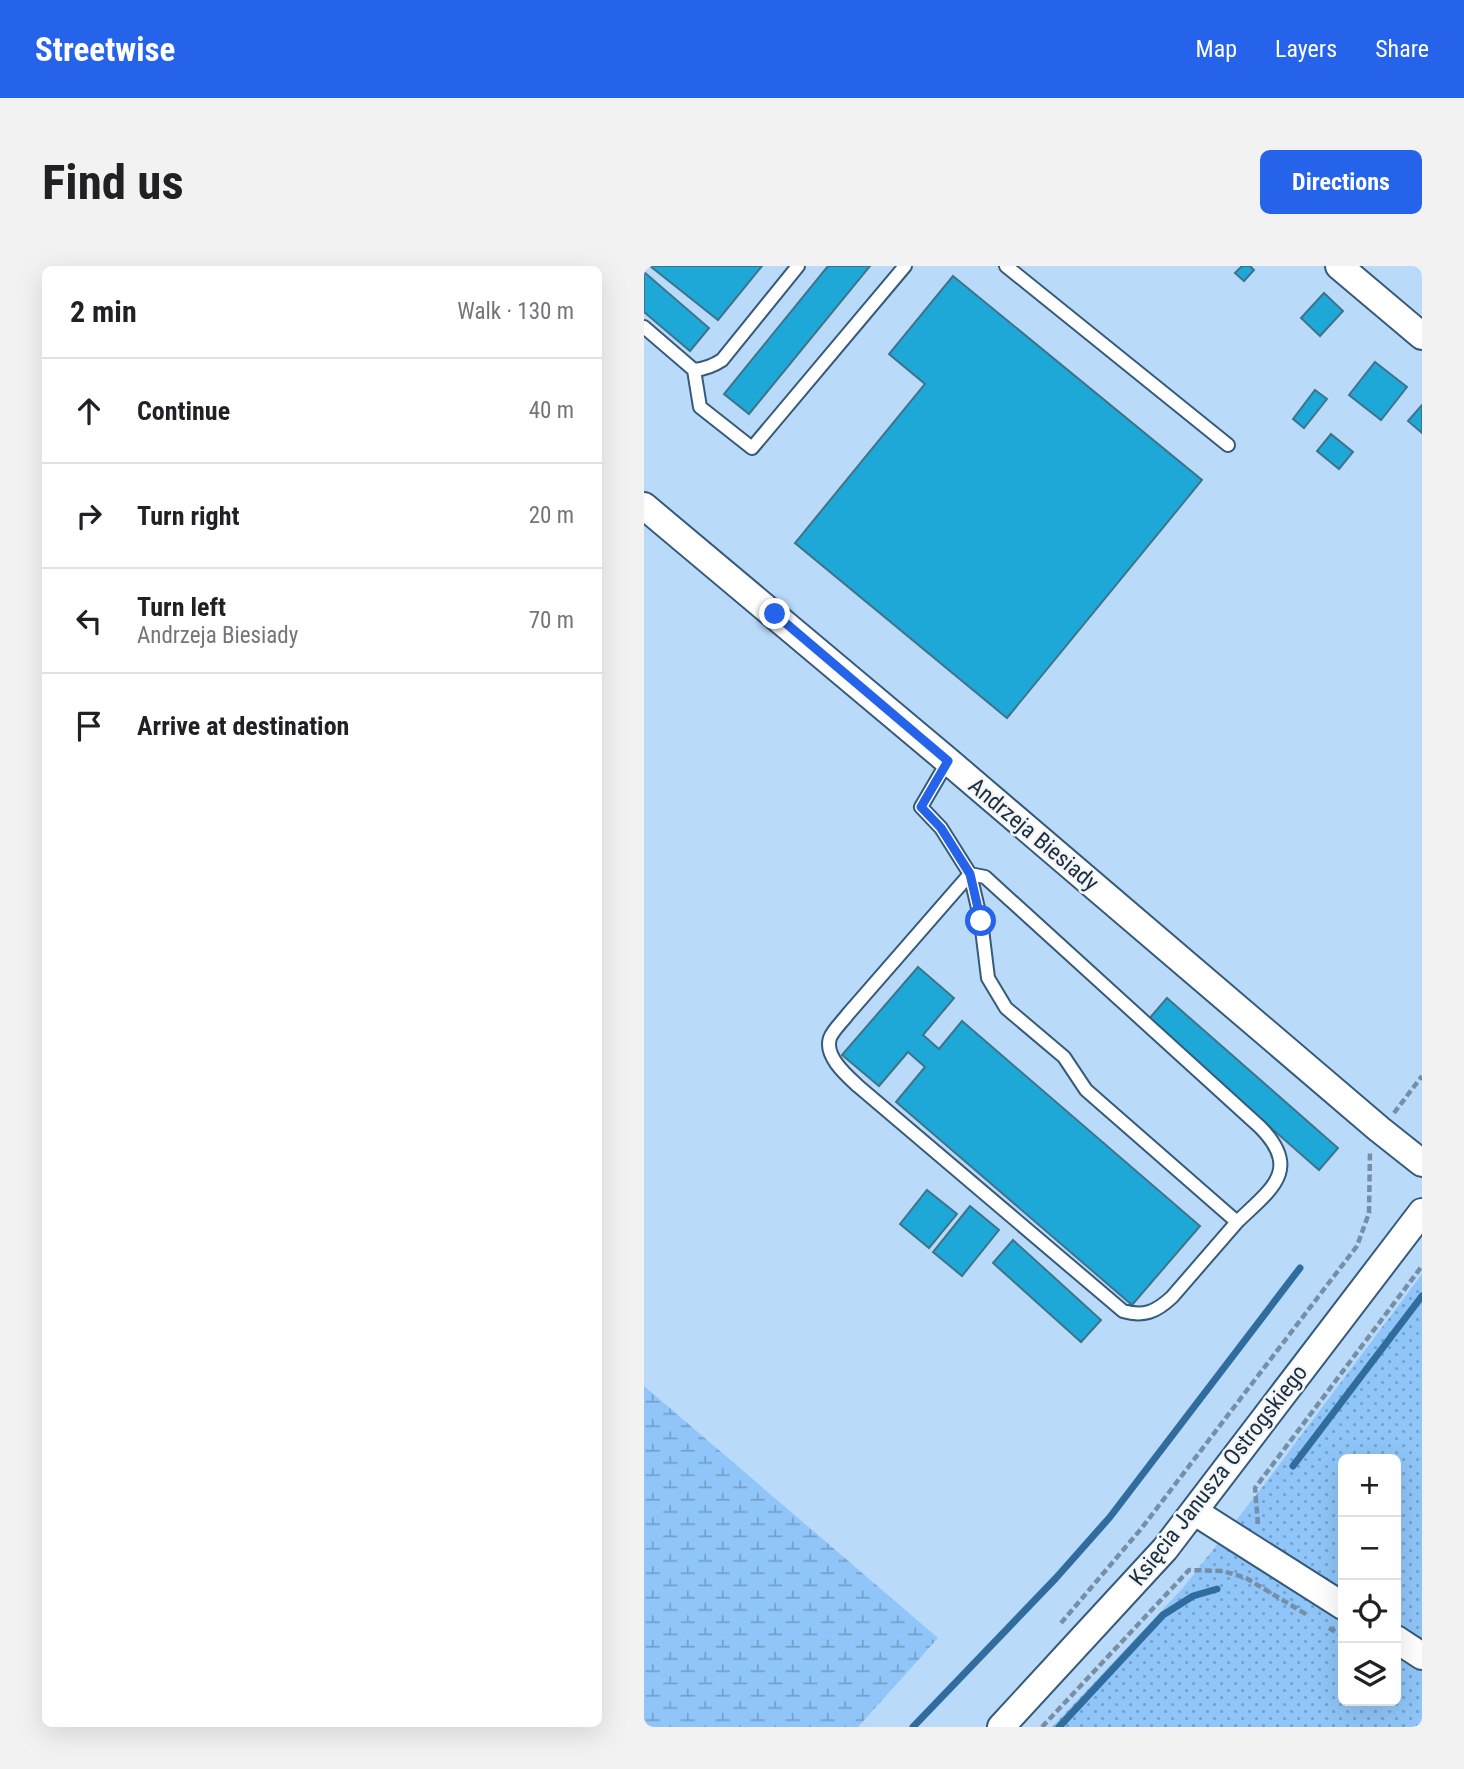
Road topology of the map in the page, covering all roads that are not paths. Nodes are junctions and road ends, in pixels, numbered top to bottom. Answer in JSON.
{"nodes":[{"id":1,"x":798,"y":266,"type":"edge"},
{"id":2,"x":905,"y":266,"type":"edge"},
{"id":3,"x":1006,"y":266,"type":"edge"},
{"id":4,"x":1339,"y":266,"type":"edge"},
{"id":5,"x":644,"y":327,"type":"edge"},
{"id":6,"x":1422,"y":336,"type":"edge"},
{"id":7,"x":694,"y":370,"type":"junction"},
{"id":8,"x":1227,"y":445,"type":"dead end"},
{"id":9,"x":644,"y":506,"type":"edge"},
{"id":10,"x":948,"y":761,"type":"junction"},
{"id":11,"x":970,"y":874,"type":"junction"},
{"id":12,"x":1422,"y":1163,"type":"edge"},
{"id":13,"x":1422,"y":1212,"type":"edge"},
{"id":14,"x":1237,"y":1223,"type":"junction"},
{"id":15,"x":1195,"y":1512,"type":"junction"},
{"id":16,"x":1338,"y":1603,"type":"edge"},
{"id":17,"x":1401,"y":1642,"type":"edge"},
{"id":18,"x":1422,"y":1656,"type":"edge"},
{"id":19,"x":1001,"y":1727,"type":"edge"}],
"edges":[{"from":1,"to":7,"type":"lane"},
{"from":2,"to":7,"type":"lane"},
{"from":3,"to":8,"type":"lane"},
{"from":4,"to":6,"type":"street"},
{"from":5,"to":7,"type":"lane"},
{"from":9,"to":10,"type":"street","name":"Andrzeja Biesiady"},
{"from":10,"to":11,"type":"lane"},
{"from":10,"to":12,"type":"street","name":"Andrzeja Biesiady"},
{"from":11,"to":14,"type":"lane"},
{"from":11,"to":14,"type":"lane"},
{"from":11,"to":14,"type":"lane"},
{"from":13,"to":15,"type":"street","name":"Księcia Janusza Ostrogskiego"},
{"from":15,"to":16,"type":"street"},
{"from":15,"to":19,"type":"street","name":"Księcia Janusza Ostrogskiego"},
{"from":17,"to":18,"type":"street"}]}
